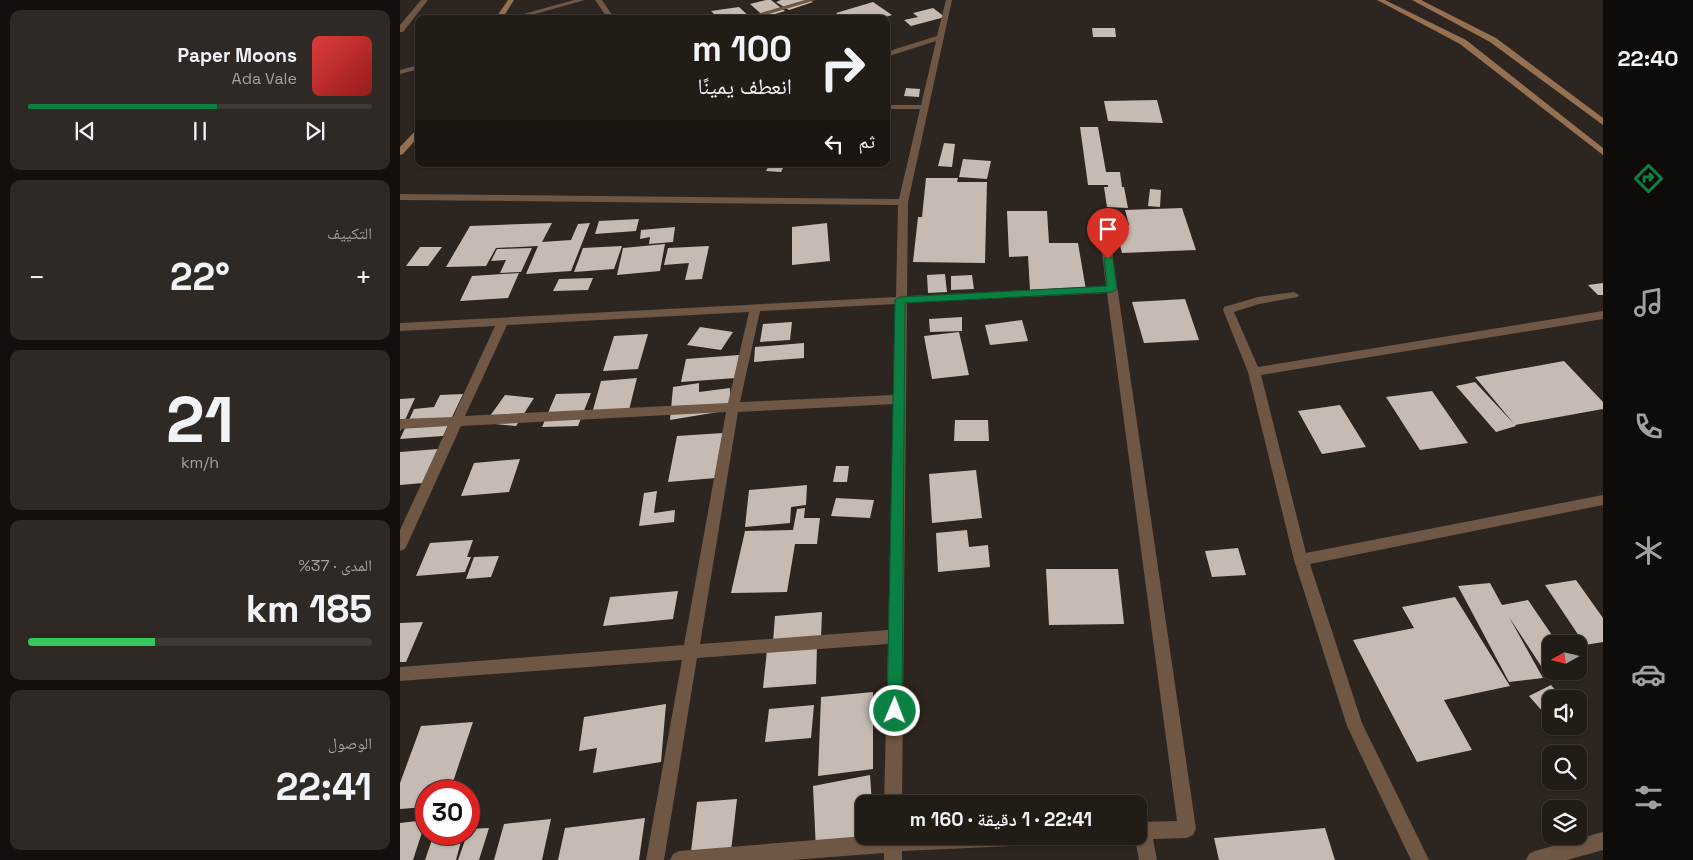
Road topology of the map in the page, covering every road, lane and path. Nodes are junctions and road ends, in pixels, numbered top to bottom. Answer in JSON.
{"nodes":[{"id":1,"x":425,"y":0,"type":"edge"},
{"id":2,"x":512,"y":0,"type":"edge"},
{"id":3,"x":582,"y":0,"type":"edge"},
{"id":4,"x":598,"y":0,"type":"edge"},
{"id":5,"x":813,"y":0,"type":"edge"},
{"id":6,"x":949,"y":0,"type":"edge"},
{"id":7,"x":1380,"y":0,"type":"edge"},
{"id":8,"x":1415,"y":0,"type":"edge"},
{"id":9,"x":501,"y":15,"type":"edge"},
{"id":10,"x":524,"y":15,"type":"edge"},
{"id":11,"x":609,"y":15,"type":"edge"},
{"id":12,"x":758,"y":15,"type":"edge"},
{"id":13,"x":400,"y":30,"type":"edge"},
{"id":14,"x":940,"y":37,"type":"junction"},
{"id":15,"x":890,"y":54,"type":"edge"},
{"id":16,"x":415,"y":67,"type":"edge"},
{"id":17,"x":400,"y":72,"type":"edge"},
{"id":18,"x":890,"y":106,"type":"edge"},
{"id":19,"x":925,"y":107,"type":"junction"},
{"id":20,"x":1603,"y":122,"type":"edge"},
{"id":21,"x":415,"y":135,"type":"edge"},
{"id":22,"x":400,"y":152,"type":"edge"},
{"id":23,"x":1603,"y":152,"type":"edge"},
{"id":24,"x":400,"y":197,"type":"edge"},
{"id":25,"x":903,"y":202,"type":"junction"},
{"id":26,"x":1106,"y":244,"type":"dead end"},
{"id":27,"x":1112,"y":289,"type":"junction"},
{"id":28,"x":1294,"y":295,"type":"dead end"},
{"id":29,"x":900,"y":300,"type":"junction"},
{"id":30,"x":755,"y":308,"type":"junction"},
{"id":31,"x":1603,"y":315,"type":"edge"},
{"id":32,"x":503,"y":321,"type":"junction"},
{"id":33,"x":400,"y":326,"type":"edge"},
{"id":34,"x":1254,"y":372,"type":"junction"},
{"id":35,"x":899,"y":399,"type":"junction"},
{"id":36,"x":733,"y":407,"type":"junction"},
{"id":37,"x":456,"y":421,"type":"junction"},
{"id":38,"x":400,"y":424,"type":"edge"},
{"id":39,"x":1603,"y":500,"type":"edge"},
{"id":40,"x":400,"y":545,"type":"edge"},
{"id":41,"x":1302,"y":560,"type":"junction"},
{"id":42,"x":896,"y":636,"type":"junction"},
{"id":43,"x":692,"y":652,"type":"junction"},
{"id":44,"x":400,"y":674,"type":"edge"},
{"id":45,"x":893,"y":795,"type":"edge"},
{"id":46,"x":1147,"y":831,"type":"edge"},
{"id":47,"x":1603,"y":841,"type":"edge"},
{"id":48,"x":907,"y":845,"type":"edge"},
{"id":49,"x":1144,"y":845,"type":"edge"},
{"id":50,"x":893,"y":846,"type":"edge"},
{"id":51,"x":655,"y":860,"type":"edge"},
{"id":52,"x":679,"y":860,"type":"edge"},
{"id":53,"x":1148,"y":860,"type":"edge"},
{"id":54,"x":1420,"y":860,"type":"edge"},
{"id":55,"x":1535,"y":860,"type":"edge"}],
"edges":[{"from":1,"to":13,"type":"street"},
{"from":2,"to":9,"type":"street"},
{"from":3,"to":10,"type":"street"},
{"from":4,"to":11,"type":"street"},
{"from":5,"to":12,"type":"street"},
{"from":6,"to":14,"type":"street"},
{"from":7,"to":23,"type":"street"},
{"from":8,"to":20,"type":"street"},
{"from":14,"to":15,"type":"street"},
{"from":14,"to":19,"type":"street"},
{"from":16,"to":17,"type":"street"},
{"from":18,"to":19,"type":"street"},
{"from":19,"to":25,"type":"street"},
{"from":21,"to":22,"type":"street"},
{"from":24,"to":25,"type":"street"},
{"from":25,"to":29,"type":"street"},
{"from":26,"to":27,"type":"street"},
{"from":27,"to":29,"type":"street"},
{"from":27,"to":46,"type":"street"},
{"from":28,"to":34,"type":"street"},
{"from":29,"to":30,"type":"street"},
{"from":29,"to":35,"type":"street"},
{"from":30,"to":32,"type":"street"},
{"from":30,"to":36,"type":"street"},
{"from":31,"to":34,"type":"street"},
{"from":32,"to":33,"type":"street"},
{"from":32,"to":37,"type":"street"},
{"from":34,"to":41,"type":"street"},
{"from":35,"to":36,"type":"street"},
{"from":35,"to":42,"type":"street"},
{"from":36,"to":37,"type":"street"},
{"from":36,"to":43,"type":"street"},
{"from":37,"to":38,"type":"street"},
{"from":37,"to":40,"type":"street"},
{"from":39,"to":41,"type":"street"},
{"from":41,"to":54,"type":"street"},
{"from":42,"to":43,"type":"street"},
{"from":42,"to":45,"type":"street"},
{"from":43,"to":44,"type":"street"},
{"from":43,"to":51,"type":"street"},
{"from":47,"to":55,"type":"street"},
{"from":48,"to":50,"type":"street"},
{"from":49,"to":53,"type":"street"},
{"from":50,"to":52,"type":"street"}]}
